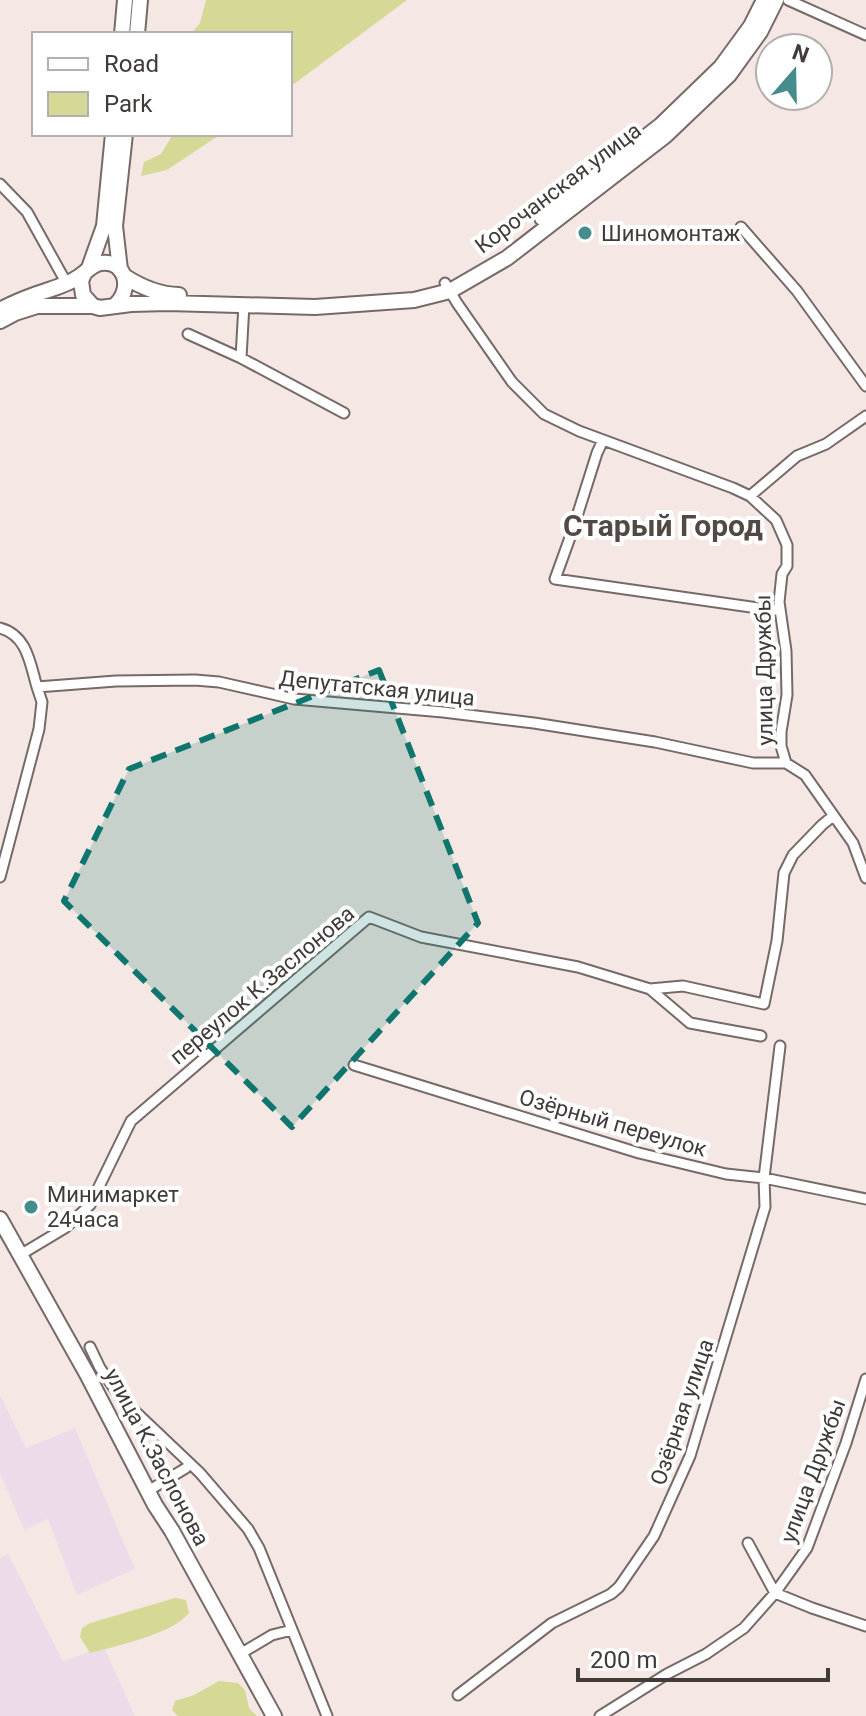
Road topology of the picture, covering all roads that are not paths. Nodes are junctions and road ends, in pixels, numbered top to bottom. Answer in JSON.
{"nodes":[{"id":1,"x":125,"y":0,"type":"edge"},
{"id":2,"x":140,"y":0,"type":"edge"},
{"id":3,"x":764,"y":0,"type":"edge"},
{"id":4,"x":776,"y":0,"type":"edge"},
{"id":5,"x":788,"y":0,"type":"edge"},
{"id":6,"x":122,"y":32,"type":"edge"},
{"id":7,"x":137,"y":32,"type":"edge"},
{"id":8,"x":866,"y":35,"type":"edge"},
{"id":9,"x":113,"y":136,"type":"edge"},
{"id":10,"x":125,"y":136,"type":"edge"},
{"id":11,"x":0,"y":184,"type":"edge"},
{"id":12,"x":741,"y":227,"type":"dead end"},
{"id":13,"x":86,"y":271,"type":"junction"},
{"id":14,"x":122,"y":273,"type":"junction"},
{"id":15,"x":67,"y":284,"type":"junction"},
{"id":16,"x":448,"y":287,"type":"junction"},
{"id":17,"x":244,"y":304,"type":"junction"},
{"id":18,"x":93,"y":306,"type":"junction"},
{"id":19,"x":114,"y":306,"type":"junction"},
{"id":20,"x":0,"y":310,"type":"edge"},
{"id":21,"x":0,"y":321,"type":"edge"},
{"id":22,"x":188,"y":334,"type":"dead end"},
{"id":23,"x":241,"y":358,"type":"junction"},
{"id":24,"x":866,"y":386,"type":"edge"},
{"id":25,"x":344,"y":413,"type":"dead end"},
{"id":26,"x":866,"y":416,"type":"edge"},
{"id":27,"x":603,"y":440,"type":"junction"},
{"id":28,"x":750,"y":496,"type":"junction"},
{"id":29,"x":780,"y":609,"type":"junction"},
{"id":30,"x":0,"y":628,"type":"edge"},
{"id":31,"x":37,"y":687,"type":"junction"},
{"id":32,"x":786,"y":763,"type":"junction"},
{"id":33,"x":833,"y":816,"type":"junction"},
{"id":34,"x":0,"y":877,"type":"edge"},
{"id":35,"x":866,"y":878,"type":"edge"},
{"id":36,"x":650,"y":989,"type":"junction"},
{"id":37,"x":761,"y":1036,"type":"dead end"},
{"id":38,"x":780,"y":1046,"type":"dead end"},
{"id":39,"x":354,"y":1065,"type":"dead end"},
{"id":40,"x":764,"y":1178,"type":"junction"},
{"id":41,"x":866,"y":1199,"type":"edge"},
{"id":42,"x":0,"y":1219,"type":"edge"},
{"id":43,"x":20,"y":1255,"type":"junction"},
{"id":44,"x":90,"y":1347,"type":"dead end"},
{"id":45,"x":93,"y":1371,"type":"junction"},
{"id":46,"x":866,"y":1379,"type":"edge"},
{"id":47,"x":186,"y":1468,"type":"dead end"},
{"id":48,"x":148,"y":1491,"type":"junction"},
{"id":49,"x":748,"y":1543,"type":"dead end"},
{"id":50,"x":775,"y":1593,"type":"junction"},
{"id":51,"x":866,"y":1626,"type":"edge"},
{"id":52,"x":292,"y":1630,"type":"junction"},
{"id":53,"x":240,"y":1654,"type":"junction"},
{"id":54,"x":458,"y":1695,"type":"dead end"},
{"id":55,"x":274,"y":1716,"type":"edge"},
{"id":56,"x":327,"y":1716,"type":"edge"},
{"id":57,"x":600,"y":1716,"type":"edge"}],
"edges":[{"from":1,"to":6,"type":"main road"},
{"from":2,"to":7,"type":"main road"},
{"from":3,"to":16,"type":"main road","name":"Корочанская улица"},
{"from":4,"to":16,"type":"main road","name":"Корочанская улица"},
{"from":5,"to":8,"type":"street"},
{"from":9,"to":13,"type":"main road"},
{"from":10,"to":14,"type":"main road"},
{"from":11,"to":15,"type":"street"},
{"from":12,"to":24,"type":"street"},
{"from":13,"to":14,"type":"main road"},
{"from":13,"to":15,"type":"main road"},
{"from":13,"to":18,"type":"main road"},
{"from":14,"to":16,"type":"main road","name":"Корочанская улица"},
{"from":14,"to":19,"type":"main road"},
{"from":15,"to":20,"type":"main road"},
{"from":16,"to":17,"type":"main road","name":"Корочанская улица"},
{"from":16,"to":27,"type":"street"},
{"from":17,"to":19,"type":"main road","name":"Корочанская улица"},
{"from":17,"to":23,"type":"street"},
{"from":18,"to":19,"type":"main road"},
{"from":18,"to":21,"type":"main road"},
{"from":22,"to":23,"type":"street"},
{"from":23,"to":25,"type":"street"},
{"from":26,"to":28,"type":"street"},
{"from":27,"to":28,"type":"street"},
{"from":27,"to":29,"type":"street"},
{"from":28,"to":29,"type":"street","name":"улица Дружбы"},
{"from":29,"to":32,"type":"street","name":"улица Дружбы"},
{"from":30,"to":31,"type":"street"},
{"from":31,"to":32,"type":"street","name":"Депутатская улица"},
{"from":31,"to":34,"type":"street"},
{"from":32,"to":33,"type":"street","name":"улица Дружбы"},
{"from":33,"to":35,"type":"street","name":"улица Дружбы"},
{"from":33,"to":36,"type":"street","name":"переулок К.Заслонова"},
{"from":36,"to":37,"type":"street","name":"переулок К.Заслонова"},
{"from":36,"to":43,"type":"street","name":"переулок К.Заслонова"},
{"from":38,"to":40,"type":"street","name":"Озёрная улица"},
{"from":39,"to":40,"type":"street","name":"Озёрный переулок"},
{"from":40,"to":41,"type":"street","name":"Озёрный переулок"},
{"from":40,"to":54,"type":"street","name":"Озёрная улица"},
{"from":42,"to":43,"type":"main road","name":"улица К.Заслонова"},
{"from":43,"to":45,"type":"main road","name":"улица К.Заслонова"},
{"from":44,"to":45,"type":"street"},
{"from":45,"to":48,"type":"main road","name":"улица К.Заслонова"},
{"from":45,"to":52,"type":"street"},
{"from":46,"to":50,"type":"street","name":"улица Дружбы"},
{"from":47,"to":48,"type":"street"},
{"from":48,"to":53,"type":"main road","name":"улица К.Заслонова"},
{"from":49,"to":50,"type":"street"},
{"from":50,"to":51,"type":"street"},
{"from":50,"to":57,"type":"street","name":"улица Дружбы"},
{"from":52,"to":53,"type":"street"},
{"from":52,"to":56,"type":"street"},
{"from":53,"to":55,"type":"main road","name":"улица К.Заслонова"}]}
